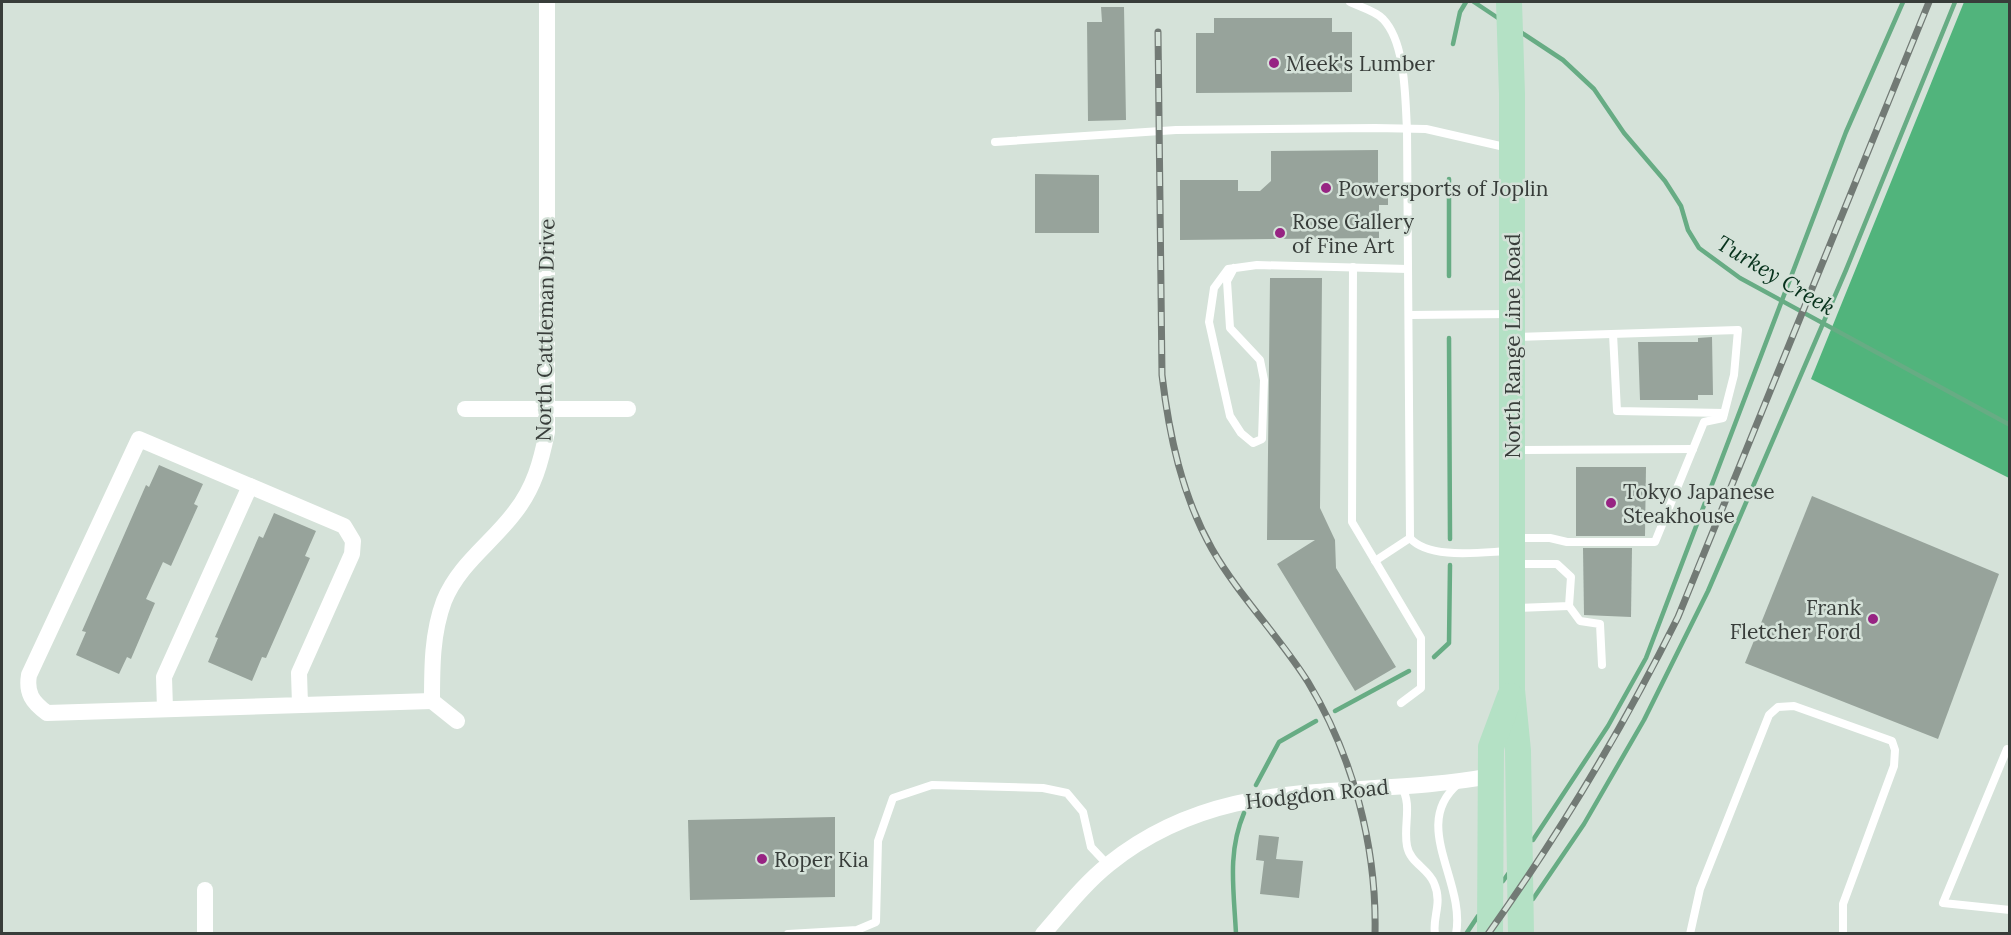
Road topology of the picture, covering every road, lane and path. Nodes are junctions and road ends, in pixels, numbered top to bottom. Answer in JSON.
{"nodes":[{"id":1,"x":547,"y":2,"type":"edge"},
{"id":2,"x":1350,"y":2,"type":"edge"},
{"id":3,"x":1509,"y":2,"type":"edge"},
{"id":4,"x":1407,"y":129,"type":"junction"},
{"id":5,"x":995,"y":141,"type":"dead end"},
{"id":6,"x":1512,"y":149,"type":"junction"},
{"id":7,"x":1353,"y":267,"type":"junction"},
{"id":8,"x":1234,"y":268,"type":"junction"},
{"id":9,"x":1408,"y":269,"type":"junction"},
{"id":10,"x":1408,"y":315,"type":"junction"},
{"id":11,"x":1512,"y":326,"type":"junction"},
{"id":12,"x":1614,"y":334,"type":"junction"},
{"id":13,"x":547,"y":409,"type":"junction"},
{"id":14,"x":628,"y":409,"type":"dead end"},
{"id":15,"x":465,"y":410,"type":"dead end"},
{"id":16,"x":1724,"y":412,"type":"junction"},
{"id":17,"x":1693,"y":449,"type":"junction"},
{"id":18,"x":1512,"y":450,"type":"junction"},
{"id":19,"x":250,"y":486,"type":"junction"},
{"id":20,"x":1410,"y":538,"type":"junction"},
{"id":21,"x":1512,"y":551,"type":"junction"},
{"id":22,"x":1375,"y":561,"type":"junction"},
{"id":23,"x":1569,"y":606,"type":"junction"},
{"id":24,"x":1512,"y":608,"type":"junction"},
{"id":25,"x":1602,"y":665,"type":"dead end"},
{"id":26,"x":1512,"y":690,"type":"junction"},
{"id":27,"x":432,"y":701,"type":"junction"},
{"id":28,"x":1401,"y":702,"type":"dead end"},
{"id":29,"x":300,"y":705,"type":"junction"},
{"id":30,"x":165,"y":709,"type":"junction"},
{"id":31,"x":457,"y":721,"type":"dead end"},
{"id":32,"x":2009,"y":748,"type":"edge"},
{"id":33,"x":1491,"y":776,"type":"junction"},
{"id":34,"x":1461,"y":782,"type":"junction"},
{"id":35,"x":1401,"y":786,"type":"junction"},
{"id":36,"x":1108,"y":865,"type":"junction"},
{"id":37,"x":205,"y":890,"type":"dead end"},
{"id":38,"x":2010,"y":910,"type":"edge"},
{"id":39,"x":857,"y":932,"type":"edge"},
{"id":40,"x":205,"y":933,"type":"edge"},
{"id":41,"x":788,"y":933,"type":"edge"},
{"id":42,"x":1044,"y":933,"type":"edge"},
{"id":43,"x":1435,"y":933,"type":"edge"},
{"id":44,"x":1456,"y":933,"type":"edge"},
{"id":45,"x":1490,"y":933,"type":"edge"},
{"id":46,"x":1521,"y":933,"type":"edge"},
{"id":47,"x":1690,"y":933,"type":"edge"},
{"id":48,"x":1844,"y":933,"type":"edge"}],
"edges":[{"from":1,"to":13,"type":"street","name":"North Cattleman Drive"},
{"from":2,"to":4,"type":"lane"},
{"from":3,"to":6,"type":"main road","name":"North Range Line Road"},
{"from":4,"to":5,"type":"lane"},
{"from":4,"to":6,"type":"lane"},
{"from":4,"to":9,"type":"lane"},
{"from":6,"to":11,"type":"main road","name":"North Range Line Road"},
{"from":7,"to":8,"type":"lane"},
{"from":7,"to":9,"type":"lane"},
{"from":7,"to":22,"type":"lane"},
{"from":8,"to":8,"type":"lane"},
{"from":9,"to":10,"type":"lane"},
{"from":10,"to":11,"type":"lane"},
{"from":10,"to":20,"type":"lane"},
{"from":11,"to":12,"type":"lane"},
{"from":11,"to":18,"type":"main road","name":"North Range Line Road"},
{"from":12,"to":16,"type":"lane"},
{"from":12,"to":16,"type":"lane"},
{"from":13,"to":14,"type":"street"},
{"from":13,"to":15,"type":"street"},
{"from":13,"to":27,"type":"street","name":"North Cattleman Drive"},
{"from":16,"to":17,"type":"lane"},
{"from":17,"to":18,"type":"lane"},
{"from":17,"to":21,"type":"lane"},
{"from":18,"to":21,"type":"main road","name":"North Range Line Road"},
{"from":19,"to":29,"type":"street"},
{"from":19,"to":30,"type":"street"},
{"from":19,"to":30,"type":"street"},
{"from":20,"to":21,"type":"lane"},
{"from":20,"to":22,"type":"lane"},
{"from":21,"to":23,"type":"lane"},
{"from":21,"to":24,"type":"main road","name":"North Range Line Road"},
{"from":22,"to":28,"type":"lane"},
{"from":23,"to":24,"type":"lane"},
{"from":23,"to":25,"type":"lane"},
{"from":24,"to":26,"type":"main road","name":"North Range Line Road"},
{"from":26,"to":33,"type":"main road","name":"North Range Line Road"},
{"from":26,"to":46,"type":"main road","name":"North Range Line Road"},
{"from":27,"to":29,"type":"street"},
{"from":27,"to":31,"type":"street"},
{"from":29,"to":30,"type":"street"},
{"from":32,"to":38,"type":"lane"},
{"from":33,"to":34,"type":"street","name":"Hodgdon Road"},
{"from":33,"to":45,"type":"main road","name":"North Range Line Road"},
{"from":34,"to":35,"type":"street","name":"Hodgdon Road"},
{"from":34,"to":44,"type":"lane"},
{"from":35,"to":36,"type":"street","name":"Hodgdon Road"},
{"from":35,"to":43,"type":"lane"},
{"from":36,"to":39,"type":"lane"},
{"from":36,"to":42,"type":"street","name":"Hodgdon Road"},
{"from":37,"to":40,"type":"street"},
{"from":39,"to":41,"type":"lane"},
{"from":47,"to":48,"type":"lane"}]}
